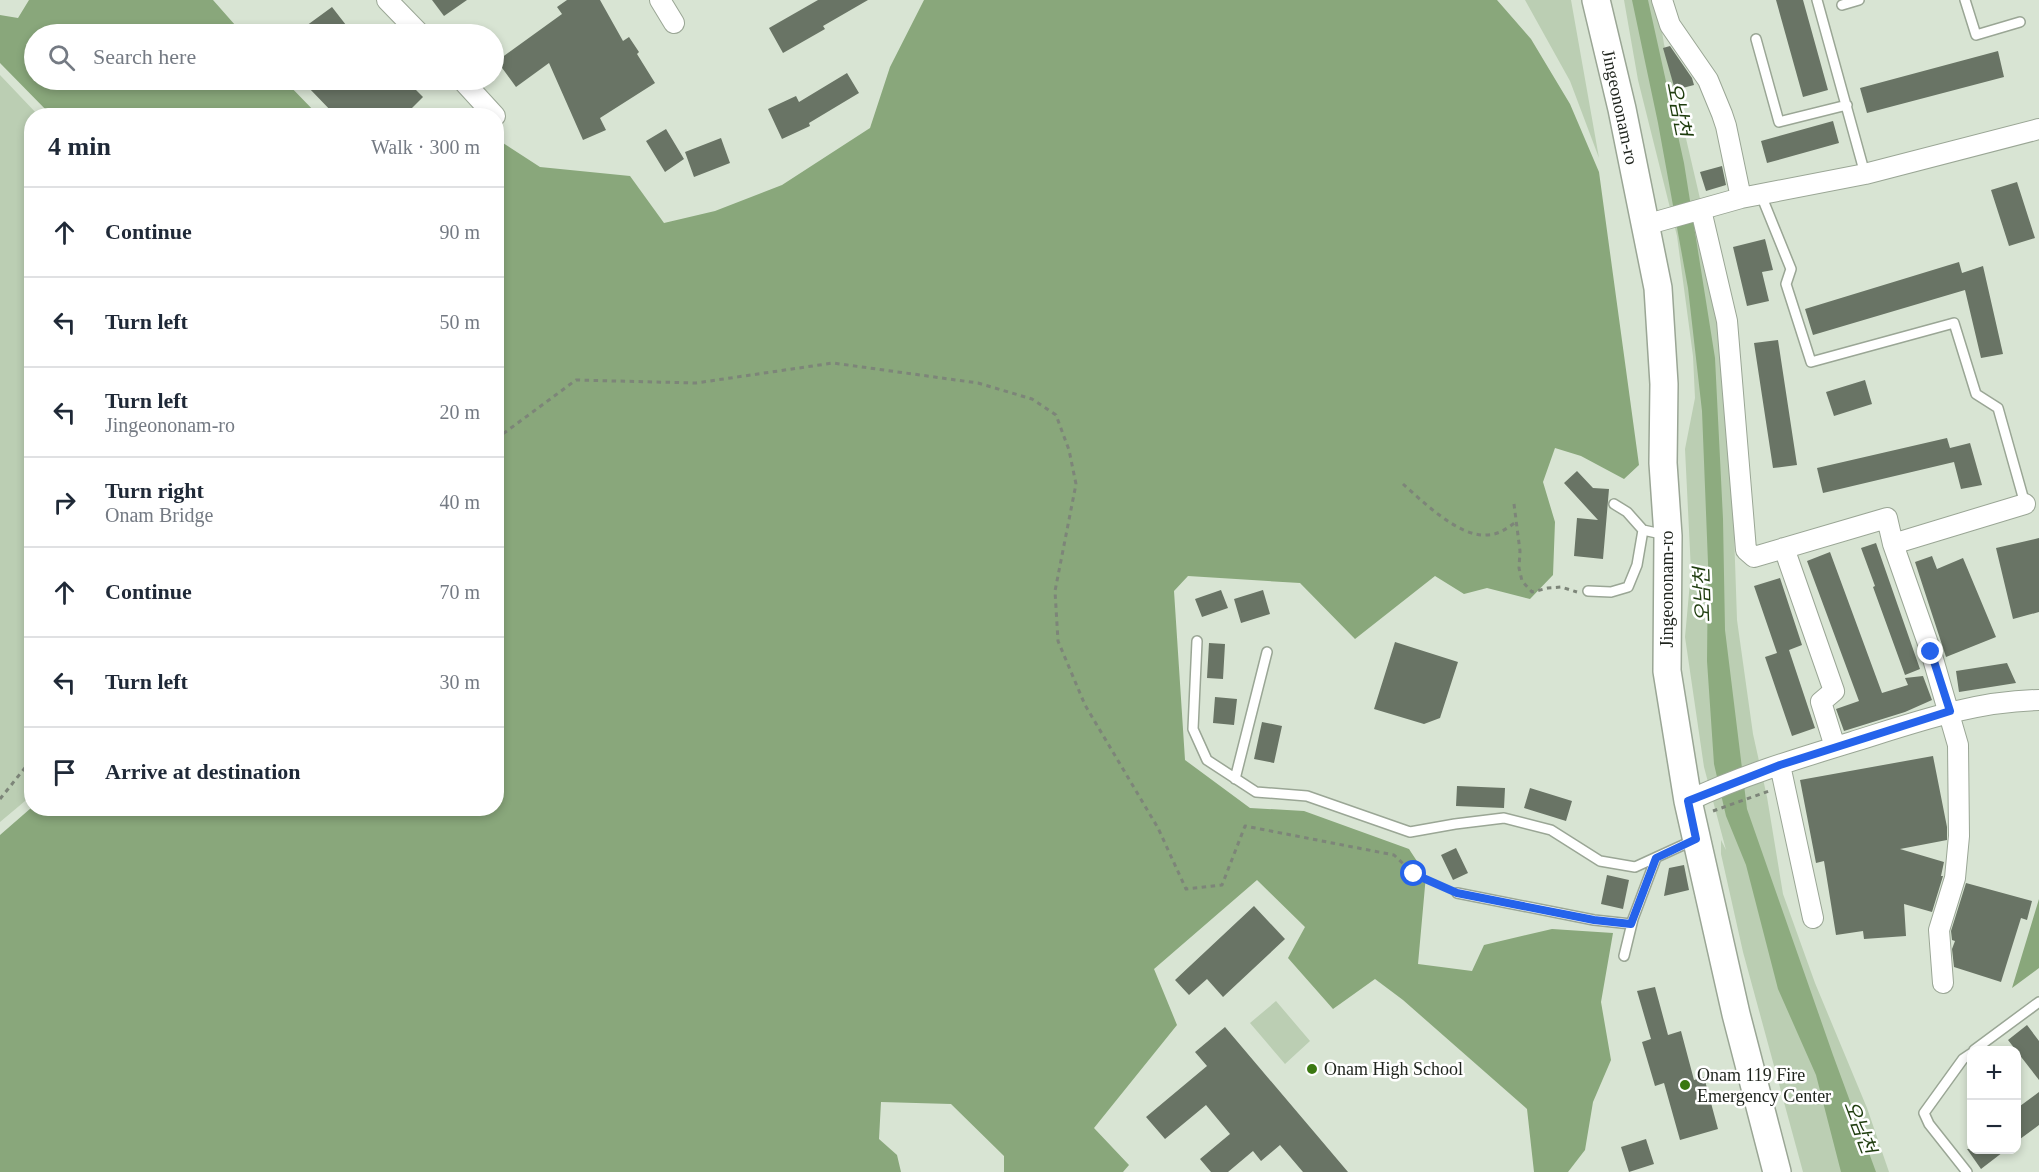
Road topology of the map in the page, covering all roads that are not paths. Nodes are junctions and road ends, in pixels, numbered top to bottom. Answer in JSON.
{"nodes":[{"id":1,"x":387,"y":0,"type":"edge"},
{"id":2,"x":660,"y":0,"type":"edge"},
{"id":3,"x":1596,"y":0,"type":"edge"},
{"id":4,"x":1611,"y":0,"type":"edge"},
{"id":5,"x":1662,"y":0,"type":"edge"},
{"id":6,"x":1818,"y":0,"type":"edge"},
{"id":7,"x":1859,"y":0,"type":"edge"},
{"id":8,"x":1965,"y":0,"type":"edge"},
{"id":9,"x":1842,"y":5,"type":"dead end"},
{"id":10,"x":2020,"y":22,"type":"dead end"},
{"id":11,"x":674,"y":23,"type":"dead end"},
{"id":12,"x":410,"y":24,"type":"edge"},
{"id":13,"x":1756,"y":39,"type":"dead end"},
{"id":14,"x":471,"y":90,"type":"edge"},
{"id":15,"x":1846,"y":105,"type":"junction"},
{"id":16,"x":488,"y":108,"type":"edge"},
{"id":17,"x":1622,"y":109,"type":"junction"},
{"id":18,"x":2039,"y":129,"type":"edge"},
{"id":19,"x":1865,"y":174,"type":"junction"},
{"id":20,"x":1761,"y":195,"type":"junction"},
{"id":21,"x":1741,"y":198,"type":"junction"},
{"id":22,"x":1698,"y":211,"type":"junction"},
{"id":23,"x":1652,"y":223,"type":"junction"},
{"id":24,"x":1614,"y":504,"type":"dead end"},
{"id":25,"x":2025,"y":504,"type":"joint"},
{"id":26,"x":1656,"y":533,"type":"junction"},
{"id":27,"x":1893,"y":544,"type":"junction"},
{"id":28,"x":1784,"y":548,"type":"junction"},
{"id":29,"x":1588,"y":591,"type":"road end"},
{"id":30,"x":1197,"y":641,"type":"dead end"},
{"id":31,"x":1267,"y":652,"type":"dead end"},
{"id":32,"x":2039,"y":700,"type":"edge"},
{"id":33,"x":1950,"y":711,"type":"junction"},
{"id":34,"x":1835,"y":747,"type":"junction"},
{"id":35,"x":1780,"y":765,"type":"junction"},
{"id":36,"x":1235,"y":779,"type":"junction"},
{"id":37,"x":1701,"y":802,"type":"junction"},
{"id":38,"x":1696,"y":839,"type":"junction"},
{"id":39,"x":1656,"y":858,"type":"junction"},
{"id":40,"x":1457,"y":893,"type":"road end"},
{"id":41,"x":1813,"y":918,"type":"dead end"},
{"id":42,"x":1631,"y":924,"type":"junction"},
{"id":43,"x":1624,"y":956,"type":"dead end"},
{"id":44,"x":1943,"y":983,"type":"dead end"},
{"id":45,"x":2039,"y":1002,"type":"edge"},
{"id":46,"x":1981,"y":1046,"type":"edge"},
{"id":47,"x":1967,"y":1056,"type":"edge"},
{"id":48,"x":1777,"y":1172,"type":"edge"},
{"id":49,"x":1967,"y":1172,"type":"edge"}],
"edges":[{"from":1,"to":12,"type":"street"},
{"from":2,"to":11,"type":"street"},
{"from":3,"to":17,"type":"main road","name":"Jingeononam-ro"},
{"from":4,"to":17,"type":"main road"},
{"from":5,"to":21,"type":"street"},
{"from":6,"to":15,"type":"lane"},
{"from":7,"to":9,"type":"lane"},
{"from":8,"to":10,"type":"lane"},
{"from":13,"to":15,"type":"lane"},
{"from":14,"to":16,"type":"street"},
{"from":15,"to":19,"type":"lane"},
{"from":17,"to":23,"type":"main road","name":"Jingeononam-ro"},
{"from":18,"to":19,"type":"street"},
{"from":19,"to":20,"type":"street"},
{"from":20,"to":21,"type":"street"},
{"from":20,"to":25,"type":"lane"},
{"from":21,"to":22,"type":"street"},
{"from":22,"to":23,"type":"street"},
{"from":22,"to":28,"type":"street"},
{"from":23,"to":26,"type":"main road","name":"Jingeononam-ro"},
{"from":24,"to":26,"type":"lane"},
{"from":25,"to":27,"type":"street"},
{"from":26,"to":29,"type":"lane"},
{"from":26,"to":37,"type":"main road","name":"Jingeononam-ro"},
{"from":27,"to":28,"type":"street"},
{"from":27,"to":33,"type":"street"},
{"from":28,"to":34,"type":"street"},
{"from":30,"to":36,"type":"lane"},
{"from":31,"to":36,"type":"lane"},
{"from":32,"to":33,"type":"street"},
{"from":33,"to":34,"type":"street"},
{"from":33,"to":44,"type":"street"},
{"from":34,"to":35,"type":"street"},
{"from":35,"to":37,"type":"street"},
{"from":35,"to":41,"type":"street"},
{"from":36,"to":39,"type":"lane"},
{"from":37,"to":38,"type":"main road","name":"Jingeononam-ro"},
{"from":38,"to":39,"type":"lane"},
{"from":38,"to":48,"type":"main road","name":"Jingeononam-ro"},
{"from":39,"to":42,"type":"lane"},
{"from":40,"to":42,"type":"lane"},
{"from":42,"to":43,"type":"lane"},
{"from":45,"to":46,"type":"lane"},
{"from":47,"to":49,"type":"lane"}]}
